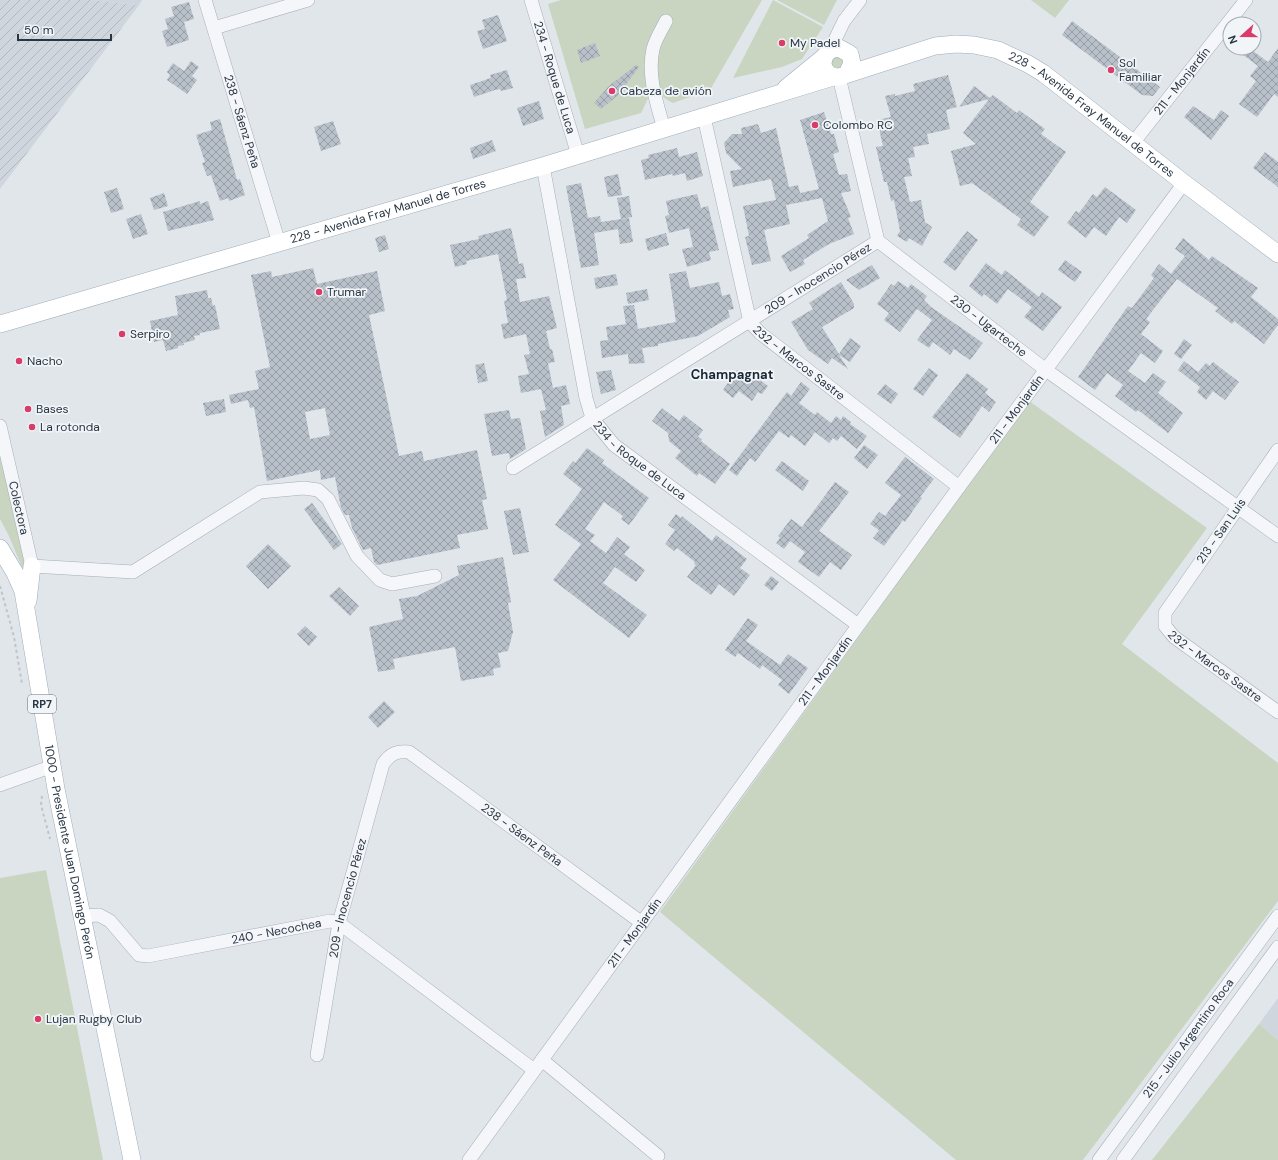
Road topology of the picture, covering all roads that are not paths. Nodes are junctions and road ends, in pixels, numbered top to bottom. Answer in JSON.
{"nodes":[{"id":1,"x":206,"y":0,"type":"edge"},
{"id":2,"x":308,"y":0,"type":"edge"},
{"id":3,"x":531,"y":0,"type":"edge"},
{"id":4,"x":860,"y":0,"type":"edge"},
{"id":5,"x":1246,"y":0,"type":"edge"},
{"id":6,"x":666,"y":21,"type":"dead end"},
{"id":7,"x":214,"y":28,"type":"junction"},
{"id":8,"x":838,"y":53,"type":"junction"},
{"id":9,"x":881,"y":63,"type":"junction"},
{"id":10,"x":840,"y":76,"type":"junction"},
{"id":11,"x":775,"y":95,"type":"junction"},
{"id":12,"x":704,"y":117,"type":"junction"},
{"id":13,"x":664,"y":129,"type":"junction"},
{"id":14,"x":1133,"y":143,"type":"junction"},
{"id":15,"x":578,"y":155,"type":"junction"},
{"id":16,"x":543,"y":166,"type":"junction"},
{"id":17,"x":1184,"y":183,"type":"junction"},
{"id":18,"x":878,"y":241,"type":"junction"},
{"id":19,"x":279,"y":243,"type":"junction"},
{"id":20,"x":1278,"y":254,"type":"edge"},
{"id":21,"x":750,"y":322,"type":"junction"},
{"id":22,"x":0,"y":324,"type":"edge"},
{"id":23,"x":1046,"y":370,"type":"junction"},
{"id":24,"x":592,"y":418,"type":"junction"},
{"id":25,"x":0,"y":426,"type":"edge"},
{"id":26,"x":1278,"y":450,"type":"edge"},
{"id":27,"x":513,"y":468,"type":"dead end"},
{"id":28,"x":959,"y":487,"type":"junction"},
{"id":29,"x":1237,"y":507,"type":"junction"},
{"id":30,"x":1278,"y":536,"type":"edge"},
{"id":31,"x":0,"y":548,"type":"edge"},
{"id":32,"x":32,"y":566,"type":"junction"},
{"id":33,"x":435,"y":576,"type":"dead end"},
{"id":34,"x":1165,"y":612,"type":"joint"},
{"id":35,"x":26,"y":613,"type":"junction"},
{"id":36,"x":858,"y":625,"type":"junction"},
{"id":37,"x":1278,"y":712,"type":"edge"},
{"id":38,"x":399,"y":752,"type":"joint"},
{"id":39,"x":53,"y":766,"type":"junction"},
{"id":40,"x":0,"y":785,"type":"edge"},
{"id":41,"x":82,"y":916,"type":"junction"},
{"id":42,"x":1278,"y":916,"type":"edge"},
{"id":43,"x":642,"y":922,"type":"junction"},
{"id":44,"x":339,"y":923,"type":"junction"},
{"id":45,"x":1258,"y":943,"type":"junction"},
{"id":46,"x":1276,"y":953,"type":"edge"},
{"id":47,"x":317,"y":1055,"type":"dead end"},
{"id":48,"x":538,"y":1065,"type":"junction"},
{"id":49,"x":658,"y":1156,"type":"dead end"},
{"id":50,"x":132,"y":1160,"type":"edge"},
{"id":51,"x":469,"y":1160,"type":"edge"},
{"id":52,"x":1099,"y":1160,"type":"edge"},
{"id":53,"x":1122,"y":1160,"type":"edge"}],
"edges":[{"from":1,"to":7,"type":"street","name":"238 - Sáenz Peña"},
{"from":2,"to":7,"type":"street"},
{"from":3,"to":15,"type":"street","name":"234 - Roque de Luca"},
{"from":4,"to":8,"type":"street"},
{"from":5,"to":14,"type":"street","name":"211 - Monjardín"},
{"from":6,"to":13,"type":"street"},
{"from":7,"to":19,"type":"street","name":"238 - Sáenz Peña"},
{"from":8,"to":9,"type":"main road","name":"228 - Avenida Fray Manuel de Torres"},
{"from":8,"to":10,"type":"main road"},
{"from":8,"to":10,"type":"main road"},
{"from":8,"to":11,"type":"main road","name":"228 - Avenida Fray Manuel de Torres"},
{"from":9,"to":10,"type":"main road","name":"228 - Avenida Fray Manuel de Torres"},
{"from":9,"to":14,"type":"main road","name":"228 - Avenida Fray Manuel de Torres"},
{"from":10,"to":11,"type":"main road","name":"228 - Avenida Fray Manuel de Torres"},
{"from":10,"to":18,"type":"street"},
{"from":11,"to":12,"type":"main road","name":"228 - Avenida Fray Manuel de Torres"},
{"from":12,"to":13,"type":"main road","name":"228 - Avenida Fray Manuel de Torres"},
{"from":12,"to":21,"type":"street","name":"232 - Marcos Sastre"},
{"from":13,"to":15,"type":"main road","name":"228 - Avenida Fray Manuel de Torres"},
{"from":14,"to":17,"type":"main road","name":"228 - Avenida Fray Manuel de Torres"},
{"from":15,"to":16,"type":"main road","name":"228 - Avenida Fray Manuel de Torres"},
{"from":16,"to":19,"type":"main road","name":"228 - Avenida Fray Manuel de Torres"},
{"from":16,"to":24,"type":"street","name":"234 - Roque de Luca"},
{"from":17,"to":20,"type":"main road","name":"228 - Avenida Fray Manuel de Torres"},
{"from":17,"to":23,"type":"street","name":"211 - Monjardín"},
{"from":18,"to":21,"type":"street","name":"209 - Inocencio Pérez"},
{"from":18,"to":23,"type":"street","name":"230 - Ugarteche"},
{"from":19,"to":22,"type":"main road","name":"228 - Avenida Fray Manuel de Torres"},
{"from":21,"to":24,"type":"street","name":"209 - Inocencio Pérez"},
{"from":21,"to":28,"type":"street","name":"232 - Marcos Sastre"},
{"from":23,"to":28,"type":"street","name":"211 - Monjardín"},
{"from":23,"to":29,"type":"street","name":"230 - Ugarteche"},
{"from":24,"to":27,"type":"street","name":"209 - Inocencio Pérez"},
{"from":24,"to":36,"type":"street","name":"234 - Roque de Luca"},
{"from":25,"to":32,"type":"street","name":"Colectora"},
{"from":26,"to":29,"type":"street","name":"213 - San Luis"},
{"from":28,"to":36,"type":"street","name":"211 - Monjardín"},
{"from":29,"to":30,"type":"street","name":"230 - Ugarteche"},
{"from":29,"to":34,"type":"street","name":"213 - San Luis"},
{"from":31,"to":35,"type":"main road","name":"1000 - Presidente Juan Domingo Perón","number":"RP7"},
{"from":32,"to":33,"type":"street"},
{"from":32,"to":35,"type":"main road"},
{"from":34,"to":37,"type":"street","name":"232 - Marcos Sastre"},
{"from":35,"to":39,"type":"main road","name":"1000 - Presidente Juan Domingo Perón","number":"RP7"},
{"from":36,"to":43,"type":"street","name":"211 - Monjardín"},
{"from":38,"to":43,"type":"street","name":"238 - Sáenz Peña"},
{"from":38,"to":44,"type":"street","name":"209 - Inocencio Pérez"},
{"from":39,"to":40,"type":"street"},
{"from":39,"to":41,"type":"main road","name":"1000 - Presidente Juan Domingo Perón","number":"RP7"},
{"from":41,"to":44,"type":"street","name":"240 - Necochea"},
{"from":41,"to":50,"type":"main road","name":"1000 - Presidente Juan Domingo Perón","number":"RP7"},
{"from":42,"to":45,"type":"street","name":"215 - Julio Argentino Roca"},
{"from":43,"to":48,"type":"street","name":"211 - Monjardín"},
{"from":44,"to":47,"type":"street","name":"209 - Inocencio Pérez"},
{"from":44,"to":48,"type":"street"},
{"from":45,"to":46,"type":"street"},
{"from":45,"to":52,"type":"street","name":"215 - Julio Argentino Roca"},
{"from":46,"to":53,"type":"street","name":"215 - Julio Argentino Roca"},
{"from":48,"to":49,"type":"street"},
{"from":48,"to":51,"type":"street","name":"211 - Monjardín"}]}
